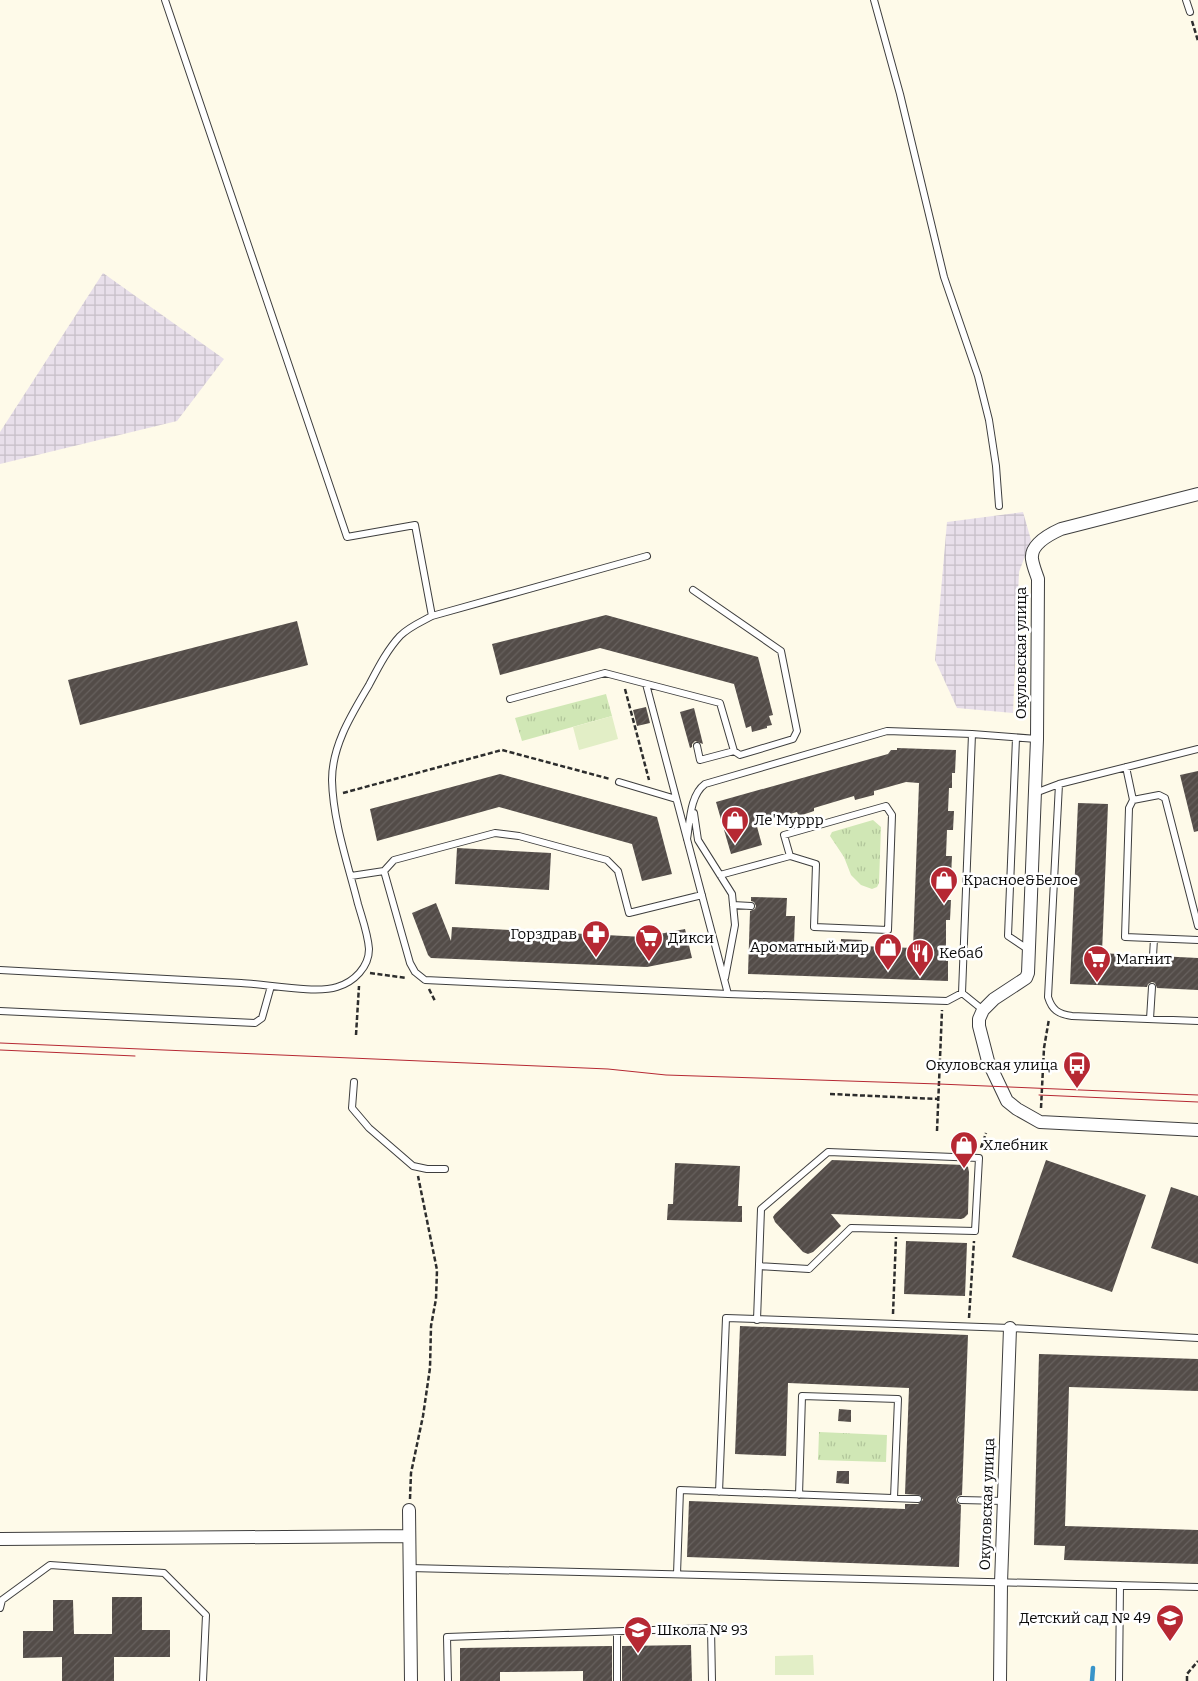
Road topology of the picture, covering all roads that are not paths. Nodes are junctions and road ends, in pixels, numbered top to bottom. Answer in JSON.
{"nodes":[{"id":1,"x":165,"y":0,"type":"edge"},
{"id":2,"x":874,"y":0,"type":"edge"},
{"id":3,"x":1186,"y":0,"type":"edge"},
{"id":4,"x":1190,"y":12,"type":"road end"},
{"id":5,"x":1198,"y":494,"type":"edge"},
{"id":6,"x":999,"y":506,"type":"dead end"},
{"id":7,"x":647,"y":556,"type":"dead end"},
{"id":8,"x":693,"y":590,"type":"dead end"},
{"id":9,"x":432,"y":616,"type":"junction"},
{"id":10,"x":646,"y":684,"type":"junction"},
{"id":11,"x":510,"y":699,"type":"dead end"},
{"id":12,"x":972,"y":734,"type":"junction"},
{"id":13,"x":1016,"y":738,"type":"junction"},
{"id":14,"x":1037,"y":739,"type":"junction"},
{"id":15,"x":697,"y":746,"type":"dead end"},
{"id":16,"x":1198,"y":749,"type":"edge"},
{"id":17,"x":734,"y":752,"type":"junction"},
{"id":18,"x":1126,"y":767,"type":"junction"},
{"id":19,"x":619,"y":782,"type":"road end"},
{"id":20,"x":1059,"y":784,"type":"junction"},
{"id":21,"x":1034,"y":793,"type":"junction"},
{"id":22,"x":676,"y":799,"type":"junction"},
{"id":23,"x":1134,"y":800,"type":"junction"},
{"id":24,"x":693,"y":806,"type":"junction"},
{"id":25,"x":687,"y":838,"type":"junction"},
{"id":26,"x":790,"y":856,"type":"junction"},
{"id":27,"x":384,"y":871,"type":"junction"},
{"id":28,"x":720,"y":875,"type":"junction"},
{"id":29,"x":351,"y":876,"type":"junction"},
{"id":30,"x":702,"y":895,"type":"junction"},
{"id":31,"x":734,"y":906,"type":"junction"},
{"id":32,"x":751,"y":906,"type":"dead end"},
{"id":33,"x":1198,"y":926,"type":"edge"},
{"id":34,"x":1154,"y":939,"type":"junction"},
{"id":35,"x":1198,"y":940,"type":"edge"},
{"id":36,"x":1029,"y":951,"type":"junction"},
{"id":37,"x":1153,"y":956,"type":"dead end"},
{"id":38,"x":0,"y":970,"type":"edge"},
{"id":39,"x":724,"y":980,"type":"junction"},
{"id":40,"x":271,"y":986,"type":"junction"},
{"id":41,"x":1152,"y":988,"type":"dead end"},
{"id":42,"x":962,"y":993,"type":"junction"},
{"id":43,"x":728,"y":994,"type":"junction"},
{"id":44,"x":983,"y":1010,"type":"junction"},
{"id":45,"x":0,"y":1011,"type":"edge"},
{"id":46,"x":1150,"y":1019,"type":"junction"},
{"id":47,"x":1198,"y":1021,"type":"edge"},
{"id":48,"x":354,"y":1082,"type":"dead end"},
{"id":49,"x":1198,"y":1130,"type":"edge"},
{"id":50,"x":445,"y":1169,"type":"dead end"},
{"id":51,"x":759,"y":1266,"type":"junction"},
{"id":52,"x":757,"y":1320,"type":"junction"},
{"id":53,"x":1010,"y":1328,"type":"junction"},
{"id":54,"x":1198,"y":1338,"type":"edge"},
{"id":55,"x":719,"y":1492,"type":"junction"},
{"id":56,"x":799,"y":1495,"type":"junction"},
{"id":57,"x":894,"y":1498,"type":"junction"},
{"id":58,"x":918,"y":1499,"type":"dead end"},
{"id":59,"x":961,"y":1500,"type":"dead end"},
{"id":60,"x":1004,"y":1501,"type":"junction"},
{"id":61,"x":409,"y":1510,"type":"road end"},
{"id":62,"x":409,"y":1536,"type":"junction"},
{"id":63,"x":0,"y":1539,"type":"edge"},
{"id":64,"x":410,"y":1568,"type":"junction"},
{"id":65,"x":677,"y":1574,"type":"junction"},
{"id":66,"x":1001,"y":1583,"type":"junction"},
{"id":67,"x":1120,"y":1585,"type":"junction"},
{"id":68,"x":1198,"y":1587,"type":"edge"},
{"id":69,"x":0,"y":1608,"type":"edge"},
{"id":70,"x":617,"y":1632,"type":"junction"},
{"id":71,"x":203,"y":1681,"type":"edge"},
{"id":72,"x":411,"y":1681,"type":"edge"},
{"id":73,"x":448,"y":1681,"type":"edge"},
{"id":74,"x":617,"y":1681,"type":"edge"},
{"id":75,"x":712,"y":1681,"type":"edge"},
{"id":76,"x":1000,"y":1681,"type":"edge"},
{"id":77,"x":1119,"y":1681,"type":"edge"}],
"edges":[{"from":1,"to":9,"type":"lane"},
{"from":2,"to":6,"type":"lane"},
{"from":3,"to":4,"type":"lane"},
{"from":5,"to":14,"type":"street","name":"Окуловская улица"},
{"from":7,"to":9,"type":"lane"},
{"from":8,"to":17,"type":"lane"},
{"from":9,"to":29,"type":"lane"},
{"from":10,"to":11,"type":"lane"},
{"from":10,"to":17,"type":"lane"},
{"from":10,"to":22,"type":"lane"},
{"from":12,"to":13,"type":"lane"},
{"from":12,"to":24,"type":"lane"},
{"from":12,"to":42,"type":"lane"},
{"from":13,"to":14,"type":"lane"},
{"from":13,"to":36,"type":"lane"},
{"from":14,"to":21,"type":"street","name":"Окуловская улица"},
{"from":15,"to":17,"type":"lane"},
{"from":16,"to":18,"type":"lane"},
{"from":18,"to":20,"type":"lane"},
{"from":18,"to":23,"type":"lane"},
{"from":19,"to":22,"type":"lane"},
{"from":20,"to":21,"type":"lane"},
{"from":20,"to":46,"type":"lane"},
{"from":21,"to":36,"type":"street","name":"Окуловская улица"},
{"from":22,"to":25,"type":"lane"},
{"from":23,"to":33,"type":"lane"},
{"from":23,"to":34,"type":"lane"},
{"from":24,"to":25,"type":"lane"},
{"from":24,"to":28,"type":"lane"},
{"from":25,"to":30,"type":"lane"},
{"from":26,"to":26,"type":"lane"},
{"from":26,"to":28,"type":"lane"},
{"from":27,"to":29,"type":"lane"},
{"from":27,"to":30,"type":"lane"},
{"from":27,"to":43,"type":"lane"},
{"from":28,"to":31,"type":"lane"},
{"from":29,"to":40,"type":"lane"},
{"from":30,"to":39,"type":"lane"},
{"from":31,"to":32,"type":"lane"},
{"from":31,"to":39,"type":"lane"},
{"from":34,"to":35,"type":"lane"},
{"from":34,"to":37,"type":"lane"},
{"from":36,"to":44,"type":"street","name":"Окуловская улица"},
{"from":38,"to":40,"type":"lane"},
{"from":39,"to":43,"type":"lane"},
{"from":40,"to":45,"type":"lane"},
{"from":41,"to":46,"type":"lane"},
{"from":42,"to":43,"type":"lane"},
{"from":42,"to":44,"type":"lane"},
{"from":44,"to":49,"type":"street"},
{"from":46,"to":47,"type":"lane"},
{"from":48,"to":50,"type":"lane"},
{"from":51,"to":51,"type":"lane"},
{"from":51,"to":52,"type":"lane"},
{"from":52,"to":53,"type":"lane"},
{"from":52,"to":55,"type":"lane"},
{"from":53,"to":54,"type":"lane"},
{"from":53,"to":60,"type":"street","name":"Окуловская улица"},
{"from":55,"to":56,"type":"lane"},
{"from":55,"to":65,"type":"lane"},
{"from":56,"to":57,"type":"lane"},
{"from":56,"to":57,"type":"lane"},
{"from":57,"to":58,"type":"lane"},
{"from":59,"to":60,"type":"lane"},
{"from":60,"to":66,"type":"street","name":"Окуловская улица"},
{"from":61,"to":62,"type":"street"},
{"from":62,"to":63,"type":"street"},
{"from":62,"to":64,"type":"street"},
{"from":64,"to":65,"type":"lane"},
{"from":64,"to":72,"type":"street"},
{"from":65,"to":66,"type":"lane"},
{"from":66,"to":67,"type":"lane"},
{"from":66,"to":76,"type":"street","name":"Окуловская улица"},
{"from":67,"to":68,"type":"lane"},
{"from":67,"to":77,"type":"lane"},
{"from":69,"to":71,"type":"lane"},
{"from":70,"to":73,"type":"lane"},
{"from":70,"to":74,"type":"lane"},
{"from":70,"to":75,"type":"lane"}]}
